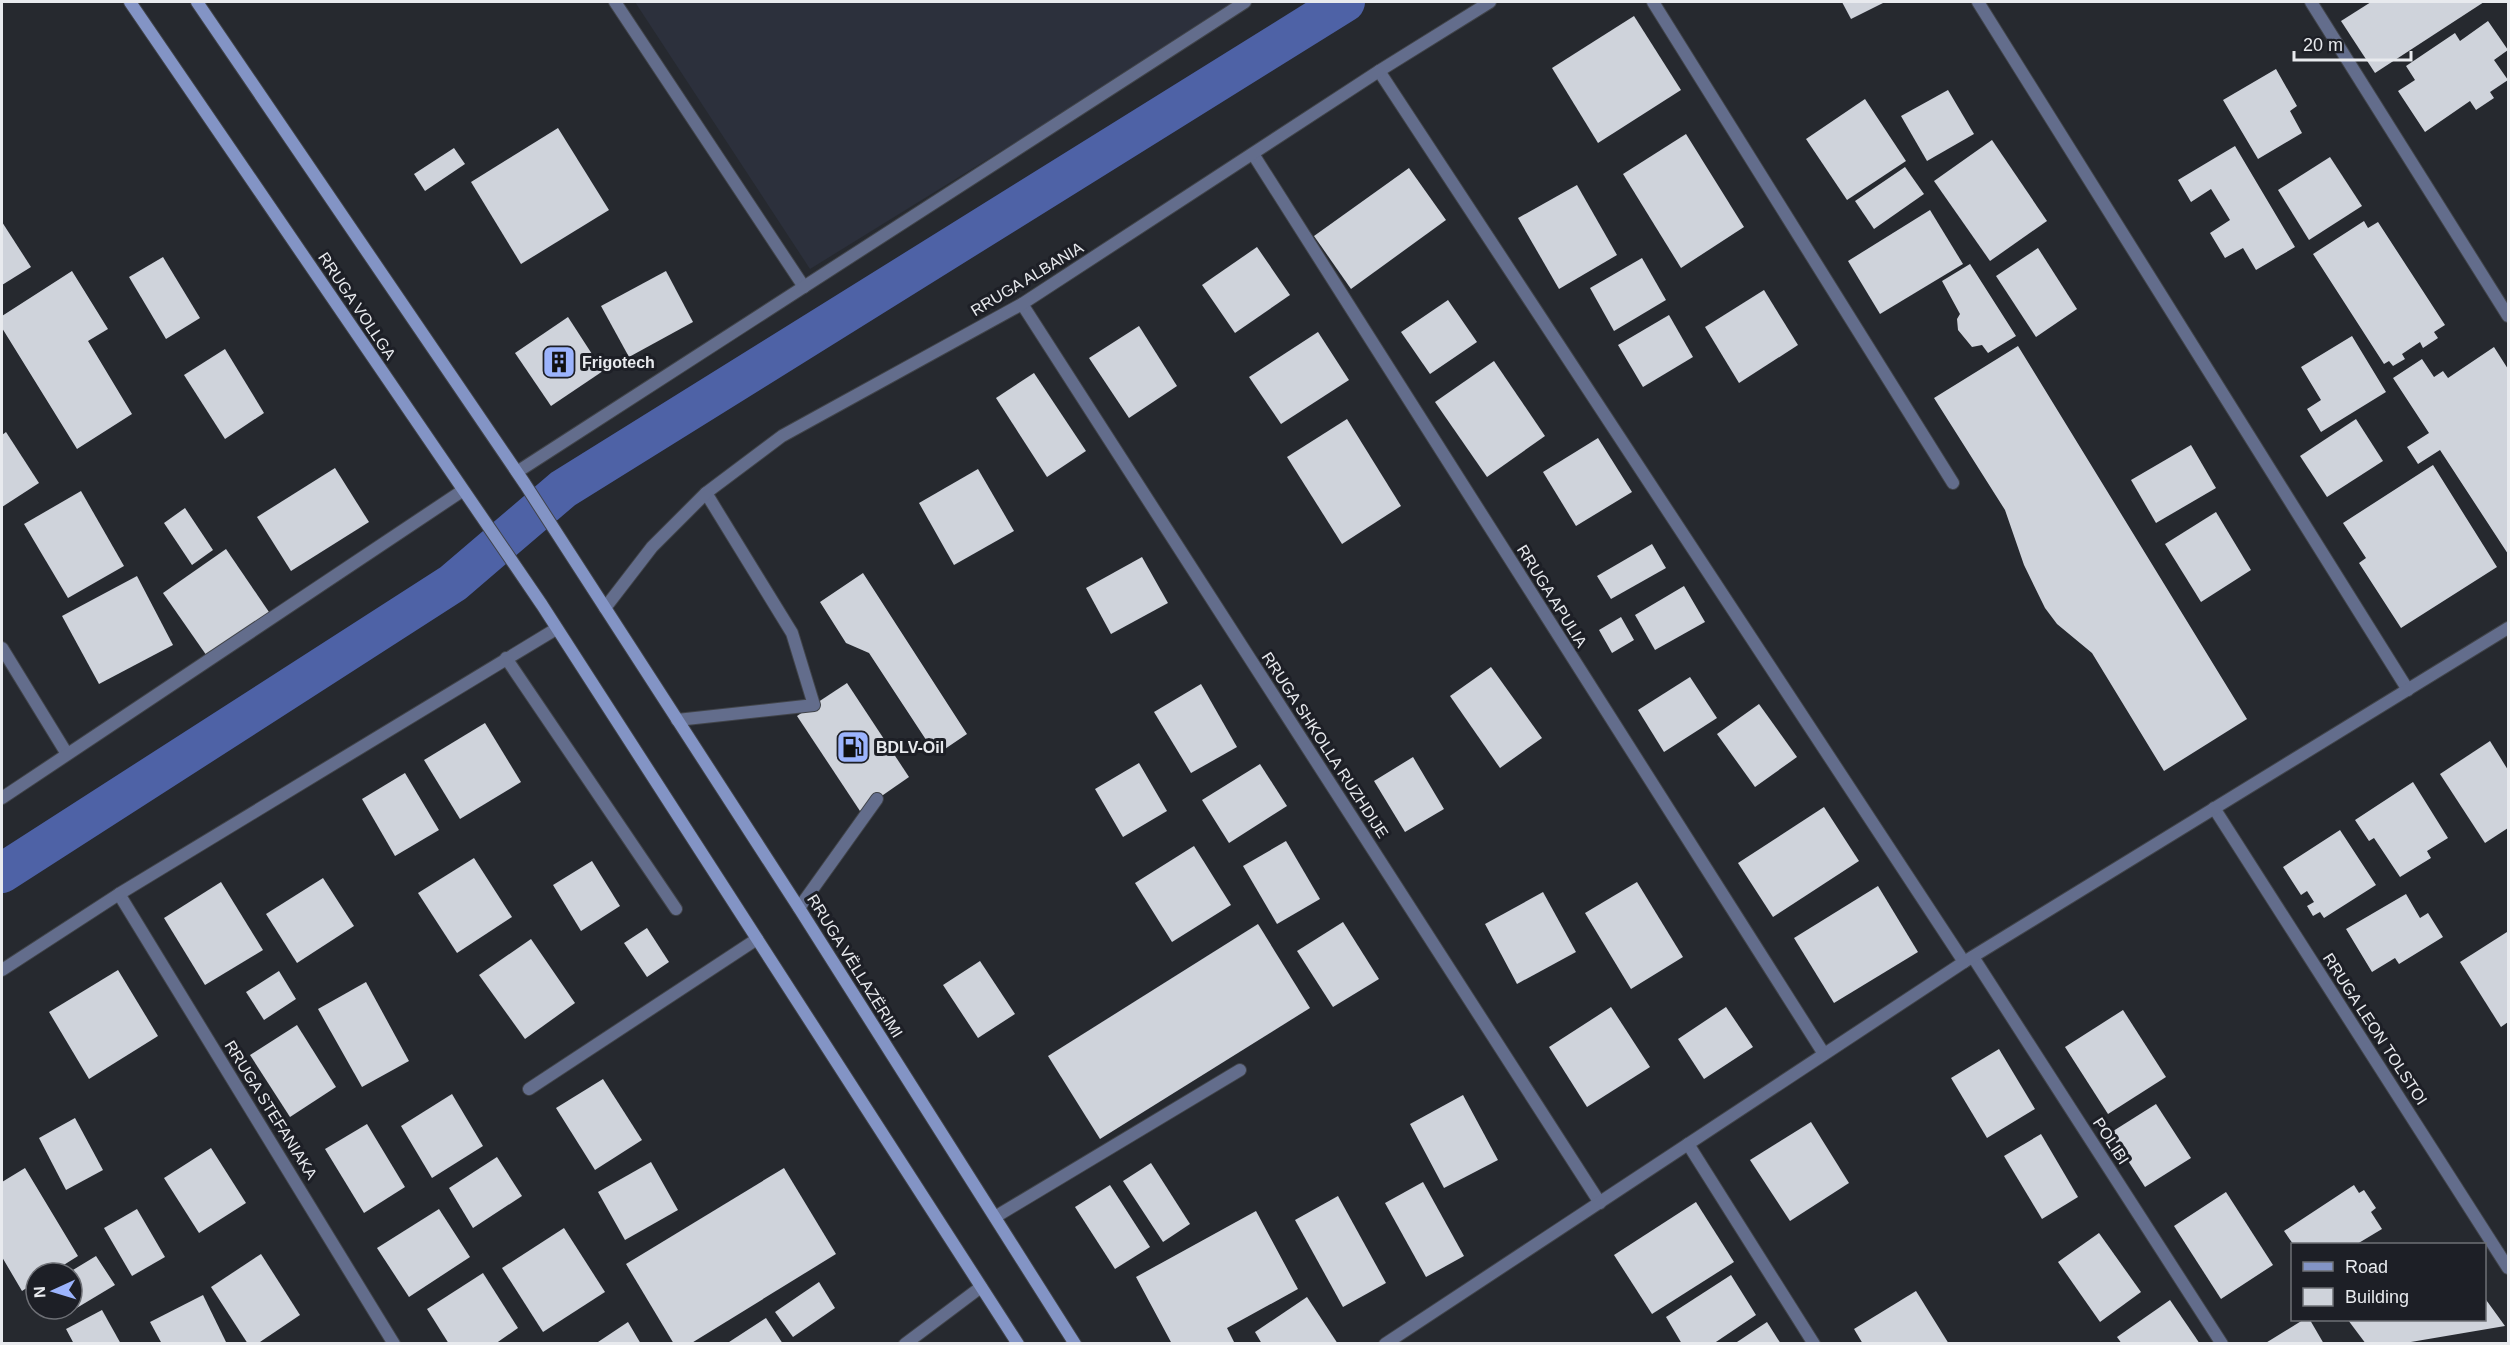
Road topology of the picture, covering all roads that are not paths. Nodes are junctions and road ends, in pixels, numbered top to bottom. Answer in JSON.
{"nodes":[{"id":1,"x":130,"y":2,"type":"edge"},
{"id":2,"x":197,"y":2,"type":"edge"},
{"id":3,"x":615,"y":2,"type":"edge"},
{"id":4,"x":1245,"y":2,"type":"edge"},
{"id":5,"x":1490,"y":2,"type":"edge"},
{"id":6,"x":1653,"y":2,"type":"edge"},
{"id":7,"x":1978,"y":2,"type":"edge"},
{"id":8,"x":2311,"y":2,"type":"edge"},
{"id":9,"x":1379,"y":71,"type":"junction"},
{"id":10,"x":1253,"y":154,"type":"junction"},
{"id":11,"x":804,"y":287,"type":"junction"},
{"id":12,"x":1022,"y":304,"type":"junction"},
{"id":13,"x":2508,"y":316,"type":"edge"},
{"id":14,"x":517,"y":472,"type":"junction"},
{"id":15,"x":1953,"y":483,"type":"dead end"},
{"id":16,"x":462,"y":491,"type":"junction"},
{"id":17,"x":706,"y":493,"type":"junction"},
{"id":18,"x":605,"y":608,"type":"junction"},
{"id":19,"x":2508,"y":628,"type":"edge"},
{"id":20,"x":556,"y":629,"type":"junction"},
{"id":21,"x":2,"y":648,"type":"edge"},
{"id":22,"x":506,"y":658,"type":"junction"},
{"id":23,"x":2408,"y":690,"type":"junction"},
{"id":24,"x":676,"y":720,"type":"junction"},
{"id":25,"x":67,"y":754,"type":"junction"},
{"id":26,"x":2,"y":798,"type":"edge"},
{"id":27,"x":877,"y":799,"type":"dead end"},
{"id":28,"x":2214,"y":808,"type":"junction"},
{"id":29,"x":118,"y":894,"type":"junction"},
{"id":30,"x":799,"y":908,"type":"junction"},
{"id":31,"x":676,"y":909,"type":"dead end"},
{"id":32,"x":757,"y":939,"type":"junction"},
{"id":33,"x":1968,"y":959,"type":"junction"},
{"id":34,"x":2,"y":970,"type":"edge"},
{"id":35,"x":1824,"y":1054,"type":"junction"},
{"id":36,"x":1240,"y":1070,"type":"dead end"},
{"id":37,"x":529,"y":1089,"type":"dead end"},
{"id":38,"x":1688,"y":1144,"type":"junction"},
{"id":39,"x":1600,"y":1203,"type":"junction"},
{"id":40,"x":995,"y":1217,"type":"junction"},
{"id":41,"x":2508,"y":1268,"type":"edge"},
{"id":42,"x":981,"y":1287,"type":"junction"},
{"id":43,"x":394,"y":1344,"type":"edge"},
{"id":44,"x":905,"y":1344,"type":"edge"},
{"id":45,"x":1018,"y":1344,"type":"edge"},
{"id":46,"x":1075,"y":1344,"type":"edge"},
{"id":47,"x":1385,"y":1344,"type":"edge"},
{"id":48,"x":1814,"y":1344,"type":"edge"},
{"id":49,"x":2222,"y":1344,"type":"edge"}],
"edges":[{"from":1,"to":16,"type":"main road","name":"RRUGA VOLLGA"},
{"from":2,"to":14,"type":"main road"},
{"from":3,"to":11,"type":"street"},
{"from":4,"to":11,"type":"street"},
{"from":5,"to":9,"type":"street","name":"RRUGA ALBANIA"},
{"from":6,"to":15,"type":"street"},
{"from":7,"to":23,"type":"street"},
{"from":8,"to":13,"type":"street"},
{"from":9,"to":10,"type":"street","name":"RRUGA ALBANIA"},
{"from":9,"to":33,"type":"street","name":"POLIBI"},
{"from":10,"to":12,"type":"street","name":"RRUGA ALBANIA"},
{"from":10,"to":35,"type":"street","name":"RRUGA APULIA"},
{"from":11,"to":14,"type":"street"},
{"from":12,"to":17,"type":"street","name":"RRUGA ALBANIA"},
{"from":12,"to":39,"type":"street","name":"RRUGA SHKOLLA RUZHDIJE"},
{"from":14,"to":18,"type":"main road"},
{"from":16,"to":20,"type":"main road","name":"RRUGA VOLLGA"},
{"from":16,"to":25,"type":"street"},
{"from":17,"to":18,"type":"street","name":"RRUGA ALBANIA"},
{"from":17,"to":24,"type":"street"},
{"from":18,"to":24,"type":"main road","name":"RRUGA VËLLAZËRIMI"},
{"from":19,"to":23,"type":"street"},
{"from":20,"to":22,"type":"street"},
{"from":20,"to":32,"type":"main road"},
{"from":21,"to":25,"type":"street"},
{"from":22,"to":29,"type":"street"},
{"from":22,"to":31,"type":"street"},
{"from":23,"to":28,"type":"street"},
{"from":24,"to":30,"type":"main road","name":"RRUGA VËLLAZËRIMI"},
{"from":25,"to":26,"type":"street"},
{"from":27,"to":30,"type":"street"},
{"from":28,"to":33,"type":"street"},
{"from":28,"to":41,"type":"street","name":"RRUGA LEON TOLSTOI"},
{"from":29,"to":34,"type":"street"},
{"from":29,"to":43,"type":"street","name":"RRUGA STEFANIAKA"},
{"from":30,"to":40,"type":"main road","name":"RRUGA VËLLAZËRIMI"},
{"from":32,"to":37,"type":"street"},
{"from":32,"to":42,"type":"main road"},
{"from":33,"to":35,"type":"street"},
{"from":33,"to":49,"type":"street","name":"POLIBI"},
{"from":35,"to":38,"type":"street"},
{"from":36,"to":40,"type":"street"},
{"from":38,"to":39,"type":"street"},
{"from":38,"to":48,"type":"street"},
{"from":39,"to":47,"type":"street"},
{"from":40,"to":46,"type":"main road","name":"RRUGA VËLLAZËRIMI"},
{"from":42,"to":44,"type":"street"},
{"from":42,"to":45,"type":"main road"}]}
